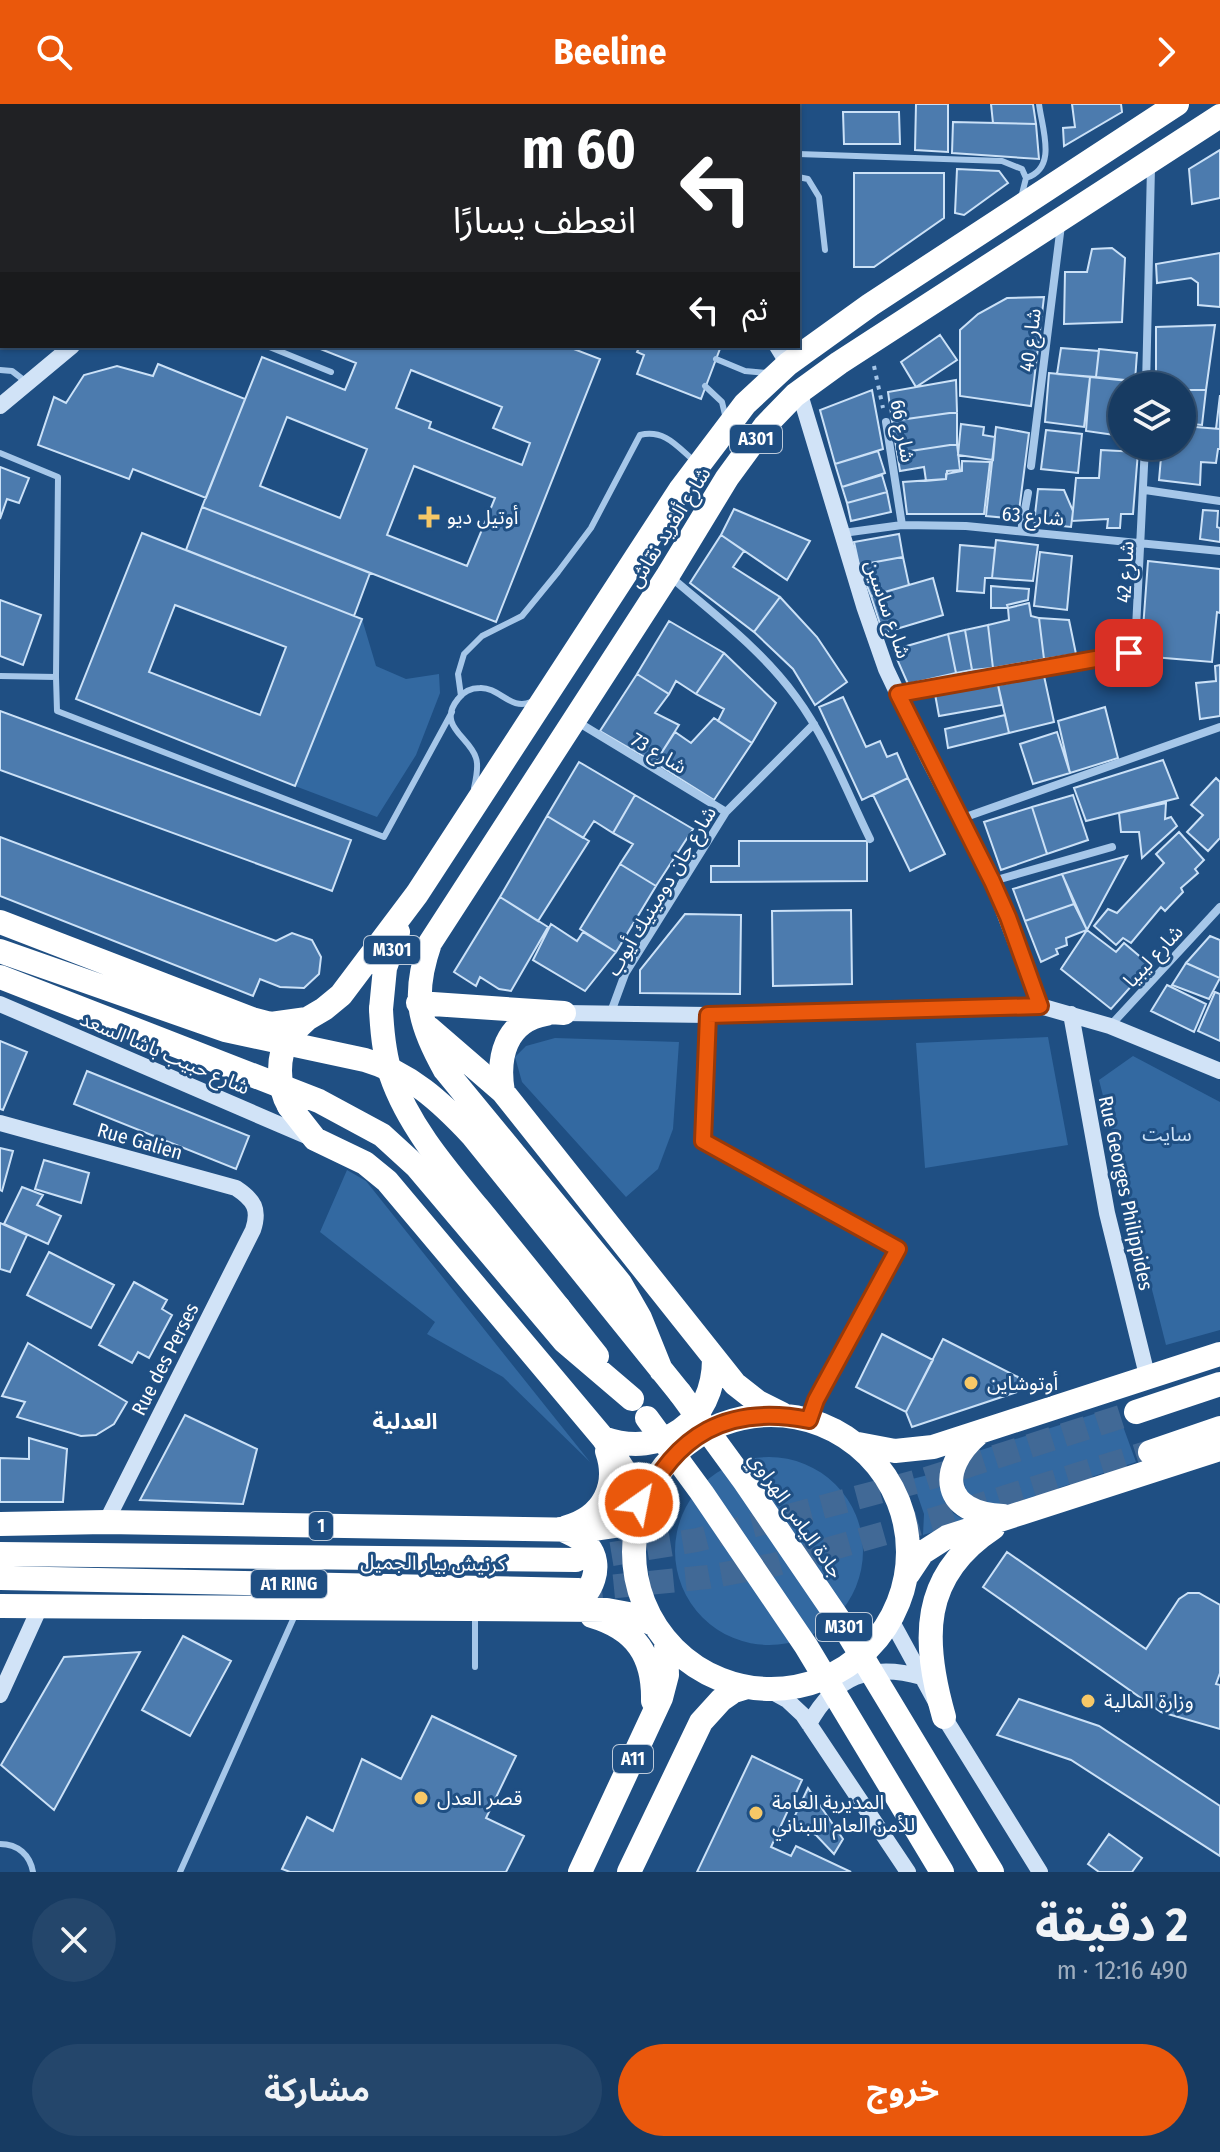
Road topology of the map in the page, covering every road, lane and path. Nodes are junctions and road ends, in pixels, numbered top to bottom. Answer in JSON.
{"nodes":[{"id":1,"x":1039,"y":104,"type":"edge"},
{"id":2,"x":1177,"y":104,"type":"edge"},
{"id":3,"x":1220,"y":116,"type":"edge"},
{"id":4,"x":800,"y":154,"type":"edge"},
{"id":5,"x":1151,"y":160,"type":"junction"},
{"id":6,"x":800,"y":177,"type":"edge"},
{"id":7,"x":1026,"y":178,"type":"junction"},
{"id":8,"x":1006,"y":218,"type":"junction"},
{"id":9,"x":1062,"y":219,"type":"junction"},
{"id":10,"x":825,"y":250,"type":"dead end"},
{"id":11,"x":869,"y":343,"type":"junction"},
{"id":12,"x":800,"y":345,"type":"edge"},
{"id":13,"x":70,"y":348,"type":"edge"},
{"id":14,"x":272,"y":348,"type":"edge"},
{"id":15,"x":783,"y":355,"type":"edge"},
{"id":16,"x":716,"y":359,"type":"dead end"},
{"id":17,"x":0,"y":370,"type":"edge"},
{"id":18,"x":331,"y":372,"type":"dead end"},
{"id":19,"x":1146,"y":372,"type":"edge"},
{"id":20,"x":27,"y":383,"type":"junction"},
{"id":21,"x":705,"y":386,"type":"dead end"},
{"id":22,"x":799,"y":391,"type":"junction"},
{"id":23,"x":0,"y":406,"type":"edge"},
{"id":24,"x":886,"y":422,"type":"joint"},
{"id":25,"x":716,"y":442,"type":"junction"},
{"id":26,"x":0,"y":453,"type":"edge"},
{"id":27,"x":1145,"y":460,"type":"edge"},
{"id":28,"x":699,"y":465,"type":"junction"},
{"id":29,"x":1031,"y":466,"type":"dead end"},
{"id":30,"x":1145,"y":490,"type":"junction"},
{"id":31,"x":1028,"y":493,"type":"dead end"},
{"id":32,"x":1220,"y":501,"type":"edge"},
{"id":33,"x":902,"y":525,"type":"junction"},
{"id":34,"x":1021,"y":531,"type":"junction"},
{"id":35,"x":843,"y":533,"type":"junction"},
{"id":36,"x":1142,"y":542,"type":"junction"},
{"id":37,"x":1220,"y":551,"type":"edge"},
{"id":38,"x":668,"y":575,"type":"junction"},
{"id":39,"x":0,"y":676,"type":"edge"},
{"id":40,"x":56,"y":677,"type":"junction"},
{"id":41,"x":898,"y":694,"type":"junction"},
{"id":42,"x":546,"y":695,"type":"junction"},
{"id":43,"x":461,"y":696,"type":"junction"},
{"id":44,"x":452,"y":712,"type":"junction"},
{"id":45,"x":575,"y":720,"type":"junction"},
{"id":46,"x":814,"y":724,"type":"junction"},
{"id":47,"x":1220,"y":727,"type":"edge"},
{"id":48,"x":726,"y":812,"type":"junction"},
{"id":49,"x":468,"y":814,"type":"junction"},
{"id":50,"x":960,"y":819,"type":"junction"},
{"id":51,"x":870,"y":839,"type":"dead end"},
{"id":52,"x":1112,"y":847,"type":"dead end"},
{"id":53,"x":992,"y":881,"type":"junction"},
{"id":54,"x":417,"y":894,"type":"junction"},
{"id":55,"x":1220,"y":907,"type":"edge"},
{"id":56,"x":0,"y":922,"type":"edge"},
{"id":57,"x":0,"y":951,"type":"edge"},
{"id":58,"x":0,"y":977,"type":"edge"},
{"id":59,"x":0,"y":1004,"type":"edge"},
{"id":60,"x":1040,"y":1006,"type":"junction"},
{"id":61,"x":420,"y":1012,"type":"junction"},
{"id":62,"x":611,"y":1012,"type":"junction"},
{"id":63,"x":564,"y":1013,"type":"junction"},
{"id":64,"x":1071,"y":1014,"type":"junction"},
{"id":65,"x":708,"y":1015,"type":"junction"},
{"id":66,"x":307,"y":1019,"type":"junction"},
{"id":67,"x":1110,"y":1026,"type":"junction"},
{"id":68,"x":1220,"y":1071,"type":"edge"},
{"id":69,"x":503,"y":1092,"type":"junction"},
{"id":70,"x":0,"y":1123,"type":"edge"},
{"id":71,"x":315,"y":1139,"type":"junction"},
{"id":72,"x":257,"y":1213,"type":"joint"},
{"id":73,"x":1220,"y":1354,"type":"edge"},
{"id":74,"x":714,"y":1359,"type":"junction"},
{"id":75,"x":661,"y":1370,"type":"junction"},
{"id":76,"x":1148,"y":1379,"type":"junction"},
{"id":77,"x":1220,"y":1384,"type":"edge"},
{"id":78,"x":639,"y":1408,"type":"junction"},
{"id":79,"x":1136,"y":1412,"type":"tunnel mouth"},
{"id":80,"x":783,"y":1414,"type":"junction"},
{"id":81,"x":809,"y":1420,"type":"junction"},
{"id":82,"x":1220,"y":1428,"type":"edge"},
{"id":83,"x":981,"y":1432,"type":"junction"},
{"id":84,"x":603,"y":1438,"type":"junction"},
{"id":85,"x":858,"y":1444,"type":"junction"},
{"id":86,"x":1220,"y":1449,"type":"edge"},
{"id":87,"x":1150,"y":1452,"type":"tunnel mouth"},
{"id":88,"x":640,"y":1512,"type":"junction"},
{"id":89,"x":1013,"y":1516,"type":"junction"},
{"id":90,"x":106,"y":1522,"type":"junction"},
{"id":91,"x":0,"y":1524,"type":"edge"},
{"id":92,"x":557,"y":1527,"type":"junction"},
{"id":93,"x":0,"y":1554,"type":"edge"},
{"id":94,"x":576,"y":1560,"type":"tunnel mouth"},
{"id":95,"x":908,"y":1574,"type":"junction"},
{"id":96,"x":0,"y":1578,"type":"edge"},
{"id":97,"x":578,"y":1590,"type":"tunnel mouth"},
{"id":98,"x":0,"y":1606,"type":"edge"},
{"id":99,"x":40,"y":1607,"type":"junction"},
{"id":100,"x":298,"y":1608,"type":"junction"},
{"id":101,"x":475,"y":1610,"type":"junction"},
{"id":102,"x":559,"y":1610,"type":"junction"},
{"id":103,"x":891,"y":1620,"type":"junction"},
{"id":104,"x":660,"y":1633,"type":"junction"},
{"id":105,"x":475,"y":1667,"type":"dead end"},
{"id":106,"x":922,"y":1677,"type":"junction"},
{"id":107,"x":757,"y":1688,"type":"junction"},
{"id":108,"x":0,"y":1695,"type":"edge"},
{"id":109,"x":944,"y":1717,"type":"junction"},
{"id":110,"x":651,"y":1722,"type":"junction"},
{"id":111,"x":809,"y":1724,"type":"junction"},
{"id":112,"x":0,"y":1844,"type":"edge"},
{"id":113,"x":33,"y":1872,"type":"edge"},
{"id":114,"x":180,"y":1872,"type":"edge"},
{"id":115,"x":580,"y":1872,"type":"edge"},
{"id":116,"x":629,"y":1872,"type":"edge"},
{"id":117,"x":908,"y":1872,"type":"edge"},
{"id":118,"x":942,"y":1872,"type":"edge"},
{"id":119,"x":992,"y":1872,"type":"edge"},
{"id":120,"x":1040,"y":1872,"type":"edge"}],
"edges":[{"from":1,"to":7,"type":"lane"},
{"from":2,"to":8,"type":"highway","name":"شارع ألفريد نقاش","number":"A301"},
{"from":3,"to":5,"type":"highway","name":"شارع ألفريد نقاش","number":"A301"},
{"from":4,"to":7,"type":"lane"},
{"from":5,"to":9,"type":"highway","name":"شارع ألفريد نقاش","number":"A301"},
{"from":5,"to":19,"type":"street"},
{"from":6,"to":10,"type":"lane"},
{"from":7,"to":8,"type":"lane"},
{"from":8,"to":12,"type":"highway","name":"شارع ألفريد نقاش","number":"A301"},
{"from":9,"to":11,"type":"highway","name":"شارع ألفريد نقاش","number":"A301"},
{"from":9,"to":29,"type":"street","name":"شارع 40"},
{"from":11,"to":22,"type":"highway","name":"شارع ألفريد نقاش","number":"A301"},
{"from":11,"to":24,"type":"path","name":"شارع 66"},
{"from":13,"to":20,"type":"street"},
{"from":14,"to":18,"type":"lane"},
{"from":15,"to":16,"type":"lane"},
{"from":15,"to":25,"type":"highway","name":"شارع ألفريد نقاش","number":"A301"},
{"from":17,"to":20,"type":"lane"},
{"from":20,"to":23,"type":"street"},
{"from":21,"to":25,"type":"lane"},
{"from":22,"to":35,"type":"street","name":"شارع ساسين"},
{"from":22,"to":38,"type":"highway","name":"شارع ألفريد نقاش","number":"A301"},
{"from":24,"to":33,"type":"street","name":"شارع 66"},
{"from":25,"to":28,"type":"highway","name":"شارع ألفريد نقاش","number":"A301"},
{"from":26,"to":40,"type":"lane"},
{"from":27,"to":30,"type":"street","name":"شارع 42"},
{"from":28,"to":42,"type":"highway","name":"شارع ألفريد نقاش","number":"A301"},
{"from":28,"to":43,"type":"lane"},
{"from":30,"to":32,"type":"street"},
{"from":30,"to":36,"type":"street","name":"شارع 42"},
{"from":31,"to":34,"type":"street"},
{"from":33,"to":34,"type":"street","name":"شارع 63"},
{"from":33,"to":35,"type":"street","name":"شارع 63"},
{"from":34,"to":36,"type":"street","name":"شارع 63"},
{"from":35,"to":41,"type":"street","name":"شارع ساسين"},
{"from":36,"to":37,"type":"street","name":"شارع 63"},
{"from":36,"to":41,"type":"street","name":"شارع 42"},
{"from":38,"to":45,"type":"highway","name":"شارع ألفريد نقاش","number":"A301"},
{"from":38,"to":46,"type":"street"},
{"from":39,"to":40,"type":"lane"},
{"from":40,"to":44,"type":"lane"},
{"from":41,"to":50,"type":"street","name":"شارع ساسين"},
{"from":42,"to":43,"type":"lane"},
{"from":42,"to":49,"type":"highway","name":"شارع ألفريد نقاش","number":"A301"},
{"from":43,"to":44,"type":"lane"},
{"from":44,"to":49,"type":"lane"},
{"from":45,"to":48,"type":"street","name":"شارع 73"},
{"from":45,"to":61,"type":"highway","name":"شارع ألفريد نقاش","number":"A301"},
{"from":46,"to":48,"type":"street","name":"شارع جان دومينيك أيوب"},
{"from":46,"to":51,"type":"street"},
{"from":47,"to":50,"type":"street"},
{"from":48,"to":62,"type":"street","name":"شارع جان دومينيك أيوب"},
{"from":49,"to":54,"type":"highway","name":"شارع ألفريد نقاش","number":"A301"},
{"from":50,"to":53,"type":"street","name":"شارع ساسين"},
{"from":52,"to":53,"type":"street"},
{"from":53,"to":60,"type":"street","name":"شارع ساسين"},
{"from":54,"to":66,"type":"highway"},
{"from":54,"to":78,"type":"highway","number":"M301","bridge":true},
{"from":55,"to":67,"type":"street","name":"شارع ليبيا"},
{"from":56,"to":66,"type":"highway"},
{"from":57,"to":75,"type":"highway"},
{"from":58,"to":78,"type":"highway"},
{"from":59,"to":71,"type":"street","name":"شارع حبيب باشا السعد"},
{"from":60,"to":64,"type":"street"},
{"from":60,"to":65,"type":"street"},
{"from":61,"to":63,"type":"highway"},
{"from":61,"to":69,"type":"highway"},
{"from":61,"to":75,"type":"highway","number":"M301"},
{"from":62,"to":63,"type":"street"},
{"from":62,"to":65,"type":"street"},
{"from":63,"to":69,"type":"highway"},
{"from":64,"to":67,"type":"street"},
{"from":64,"to":76,"type":"street","name":"Rue Georges Philippides"},
{"from":65,"to":81,"type":"lane"},
{"from":66,"to":71,"type":"highway","bridge":true},
{"from":67,"to":68,"type":"street"},
{"from":69,"to":74,"type":"highway"},
{"from":70,"to":72,"type":"street","name":"Rue Galien"},
{"from":71,"to":84,"type":"highway"},
{"from":72,"to":90,"type":"street","name":"Rue des Perses"},
{"from":73,"to":76,"type":"highway"},
{"from":74,"to":80,"type":"highway"},
{"from":74,"to":84,"type":"highway"},
{"from":75,"to":119,"type":"highway","name":"جادة الياس الهراوي","number":"M301","bridge":true},
{"from":76,"to":83,"type":"highway"},
{"from":77,"to":79,"type":"highway"},
{"from":78,"to":118,"type":"highway","number":"M301","bridge":true},
{"from":80,"to":81,"type":"highway"},
{"from":80,"to":88,"type":"highway"},
{"from":81,"to":85,"type":"highway"},
{"from":82,"to":87,"type":"highway"},
{"from":83,"to":85,"type":"highway"},
{"from":83,"to":89,"type":"highway"},
{"from":84,"to":88,"type":"highway"},
{"from":84,"to":92,"type":"highway"},
{"from":85,"to":95,"type":"highway"},
{"from":86,"to":89,"type":"highway"},
{"from":88,"to":92,"type":"highway","number":"1"},
{"from":88,"to":104,"type":"highway"},
{"from":89,"to":95,"type":"highway"},
{"from":89,"to":109,"type":"highway"},
{"from":90,"to":91,"type":"highway","number":"1"},
{"from":90,"to":92,"type":"highway","number":"1"},
{"from":92,"to":102,"type":"highway"},
{"from":93,"to":94,"type":"highway","name":"كرنيش بيار الجميل","number":"A1 RING"},
{"from":95,"to":103,"type":"highway"},
{"from":96,"to":97,"type":"highway","name":"كرنيش بيار الجميل","number":"A1 RING"},
{"from":98,"to":99,"type":"highway"},
{"from":99,"to":100,"type":"highway"},
{"from":99,"to":108,"type":"street"},
{"from":100,"to":101,"type":"highway"},
{"from":100,"to":114,"type":"lane"},
{"from":101,"to":102,"type":"highway"},
{"from":101,"to":105,"type":"lane"},
{"from":102,"to":104,"type":"highway"},
{"from":102,"to":110,"type":"highway"},
{"from":103,"to":106,"type":"street"},
{"from":103,"to":107,"type":"highway"},
{"from":104,"to":107,"type":"highway"},
{"from":104,"to":110,"type":"highway","number":"A11"},
{"from":106,"to":109,"type":"street"},
{"from":106,"to":111,"type":"street"},
{"from":107,"to":111,"type":"street"},
{"from":107,"to":116,"type":"highway","number":"A11"},
{"from":109,"to":120,"type":"street"},
{"from":110,"to":115,"type":"highway","number":"A11"},
{"from":111,"to":117,"type":"street"},
{"from":112,"to":113,"type":"lane"}]}
